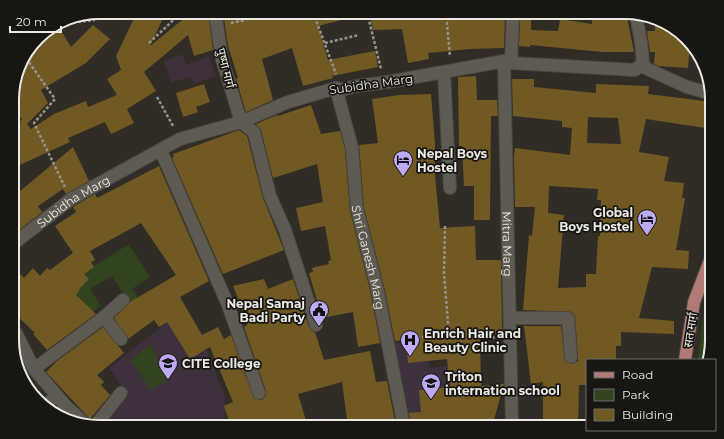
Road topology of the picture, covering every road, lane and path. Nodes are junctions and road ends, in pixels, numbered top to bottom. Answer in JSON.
{"nodes":[{"id":1,"x":94,"y":19,"type":"edge"},
{"id":2,"x":175,"y":19,"type":"edge"},
{"id":3,"x":216,"y":19,"type":"edge"},
{"id":4,"x":316,"y":19,"type":"edge"},
{"id":5,"x":369,"y":19,"type":"edge"},
{"id":6,"x":446,"y":19,"type":"edge"},
{"id":7,"x":512,"y":19,"type":"edge"},
{"id":8,"x":637,"y":20,"type":"edge"},
{"id":9,"x":80,"y":22,"type":"edge"},
{"id":10,"x":359,"y":35,"type":"dead end"},
{"id":11,"x":149,"y":43,"type":"dead end"},
{"id":12,"x":325,"y":43,"type":"junction"},
{"id":13,"x":29,"y":62,"type":"edge"},
{"id":14,"x":507,"y":62,"type":"junction"},
{"id":15,"x":641,"y":66,"type":"junction"},
{"id":16,"x":448,"y":72,"type":"junction"},
{"id":17,"x":388,"y":82,"type":"junction"},
{"id":18,"x":338,"y":89,"type":"junction"},
{"id":19,"x":705,"y":92,"type":"edge"},
{"id":20,"x":157,"y":97,"type":"dead end"},
{"id":21,"x":241,"y":122,"type":"junction"},
{"id":22,"x":180,"y":139,"type":"junction"},
{"id":23,"x":161,"y":151,"type":"junction"},
{"id":24,"x":450,"y":188,"type":"dead end"},
{"id":25,"x":71,"y":198,"type":"junction"},
{"id":26,"x":444,"y":226,"type":"dead end"},
{"id":27,"x":19,"y":239,"type":"edge"},
{"id":28,"x":705,"y":273,"type":"edge"},
{"id":29,"x":123,"y":300,"type":"dead end"},
{"id":30,"x":104,"y":317,"type":"junction"},
{"id":31,"x":510,"y":318,"type":"junction"},
{"id":32,"x":316,"y":325,"type":"dead end"},
{"id":33,"x":449,"y":336,"type":"junction"},
{"id":34,"x":121,"y":339,"type":"dead end"},
{"id":35,"x":387,"y":339,"type":"junction"},
{"id":36,"x":19,"y":340,"type":"edge"},
{"id":37,"x":511,"y":341,"type":"junction"},
{"id":38,"x":571,"y":357,"type":"dead end"},
{"id":39,"x":685,"y":359,"type":"edge"},
{"id":40,"x":34,"y":369,"type":"junction"},
{"id":41,"x":121,"y":393,"type":"dead end"},
{"id":42,"x":259,"y":393,"type":"dead end"},
{"id":43,"x":56,"y":395,"type":"junction"},
{"id":44,"x":49,"y":402,"type":"edge"},
{"id":45,"x":78,"y":417,"type":"edge"},
{"id":46,"x":100,"y":420,"type":"edge"},
{"id":47,"x":403,"y":420,"type":"edge"},
{"id":48,"x":512,"y":420,"type":"edge"}],
"edges":[{"from":1,"to":9,"type":"path"},
{"from":2,"to":11,"type":"path"},
{"from":3,"to":21,"type":"street","name":"पुष्पा मार्ग"},
{"from":4,"to":12,"type":"path"},
{"from":5,"to":17,"type":"path"},
{"from":6,"to":16,"type":"path"},
{"from":7,"to":14,"type":"street","name":"Mitra Marg"},
{"from":8,"to":15,"type":"street"},
{"from":10,"to":12,"type":"path"},
{"from":12,"to":18,"type":"path"},
{"from":13,"to":25,"type":"path"},
{"from":14,"to":15,"type":"street","name":"Subidha Marg"},
{"from":14,"to":16,"type":"street","name":"Subidha Marg"},
{"from":14,"to":31,"type":"street","name":"Mitra Marg"},
{"from":15,"to":19,"type":"street"},
{"from":16,"to":17,"type":"street","name":"Subidha Marg"},
{"from":16,"to":24,"type":"street"},
{"from":17,"to":18,"type":"street","name":"Subidha Marg"},
{"from":18,"to":21,"type":"street","name":"Subidha Marg"},
{"from":18,"to":35,"type":"street","name":"Shri Ganesh Marg"},
{"from":20,"to":22,"type":"path"},
{"from":21,"to":22,"type":"street","name":"Subidha Marg"},
{"from":21,"to":32,"type":"street"},
{"from":22,"to":23,"type":"street","name":"Subidha Marg"},
{"from":23,"to":25,"type":"street","name":"Subidha Marg"},
{"from":23,"to":42,"type":"street"},
{"from":25,"to":27,"type":"street","name":"Subidha Marg"},
{"from":26,"to":33,"type":"path"},
{"from":28,"to":39,"type":"main road","name":"सत मार्ग"},
{"from":29,"to":30,"type":"street"},
{"from":30,"to":34,"type":"street"},
{"from":30,"to":40,"type":"street"},
{"from":31,"to":37,"type":"street","name":"Mitra Marg"},
{"from":31,"to":38,"type":"street"},
{"from":33,"to":35,"type":"path"},
{"from":33,"to":37,"type":"path"},
{"from":35,"to":47,"type":"street","name":"Shri Ganesh Marg"},
{"from":36,"to":40,"type":"street"},
{"from":37,"to":48,"type":"street","name":"Mitra Marg"},
{"from":40,"to":43,"type":"street"},
{"from":41,"to":46,"type":"street"},
{"from":43,"to":44,"type":"street"},
{"from":43,"to":45,"type":"street"}]}
